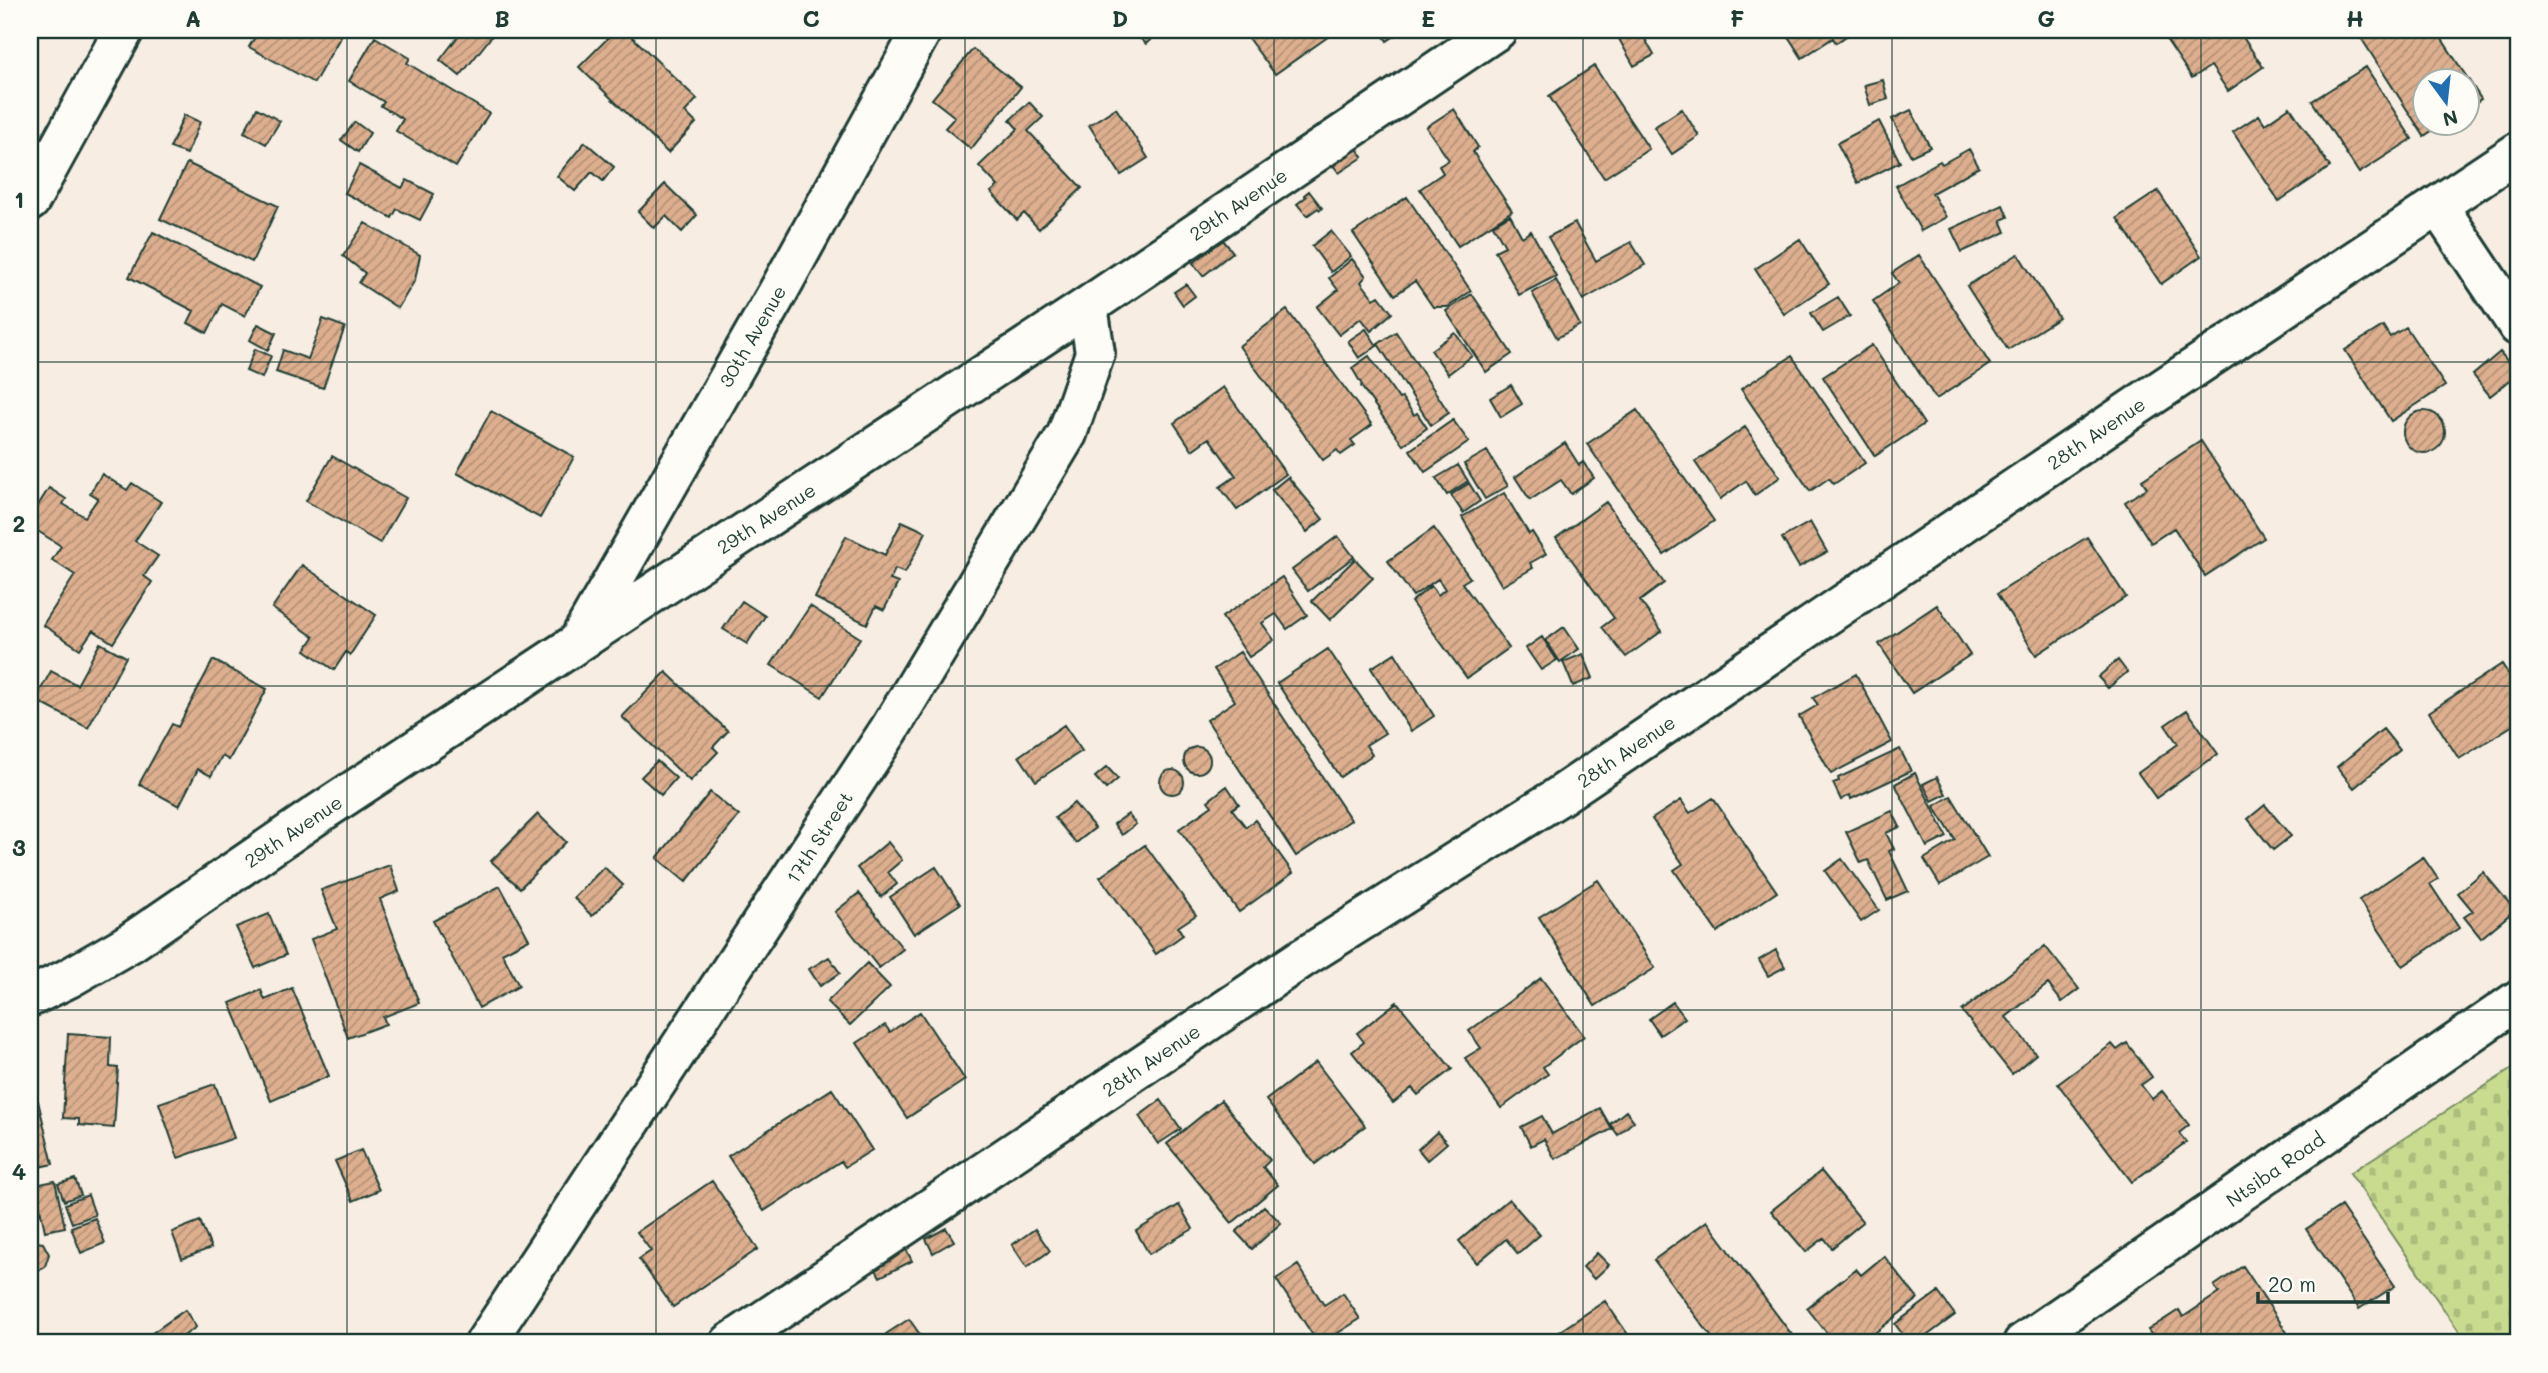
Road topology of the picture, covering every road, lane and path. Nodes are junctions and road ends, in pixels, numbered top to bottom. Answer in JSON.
{"nodes":[{"id":1,"x":124,"y":30,"type":"edge"},
{"id":2,"x":922,"y":30,"type":"edge"},
{"id":3,"x":1497,"y":30,"type":"edge"},
{"id":4,"x":2518,"y":152,"type":"edge"},
{"id":5,"x":30,"y":201,"type":"edge"},
{"id":6,"x":2438,"y":206,"type":"junction"},
{"id":7,"x":1088,"y":306,"type":"junction"},
{"id":8,"x":2518,"y":326,"type":"edge"},
{"id":9,"x":579,"y":640,"type":"junction"},
{"id":10,"x":30,"y":997,"type":"edge"},
{"id":11,"x":2518,"y":1000,"type":"edge"},
{"id":12,"x":2030,"y":1342,"type":"edge"},
{"id":13,"x":485,"y":1343,"type":"edge"},
{"id":14,"x":730,"y":1343,"type":"edge"}],
"edges":[{"from":1,"to":5,"type":"street"},
{"from":2,"to":9,"type":"street","name":"30th Avenue"},
{"from":3,"to":7,"type":"street","name":"29th Avenue"},
{"from":4,"to":6,"type":"street","name":"28th Avenue"},
{"from":6,"to":8,"type":"street"},
{"from":6,"to":14,"type":"street","name":"28th Avenue"},
{"from":7,"to":9,"type":"street","name":"29th Avenue"},
{"from":7,"to":13,"type":"street","name":"17th Street"},
{"from":9,"to":10,"type":"street","name":"29th Avenue"},
{"from":11,"to":12,"type":"street","name":"Ntsiba Road"}]}
